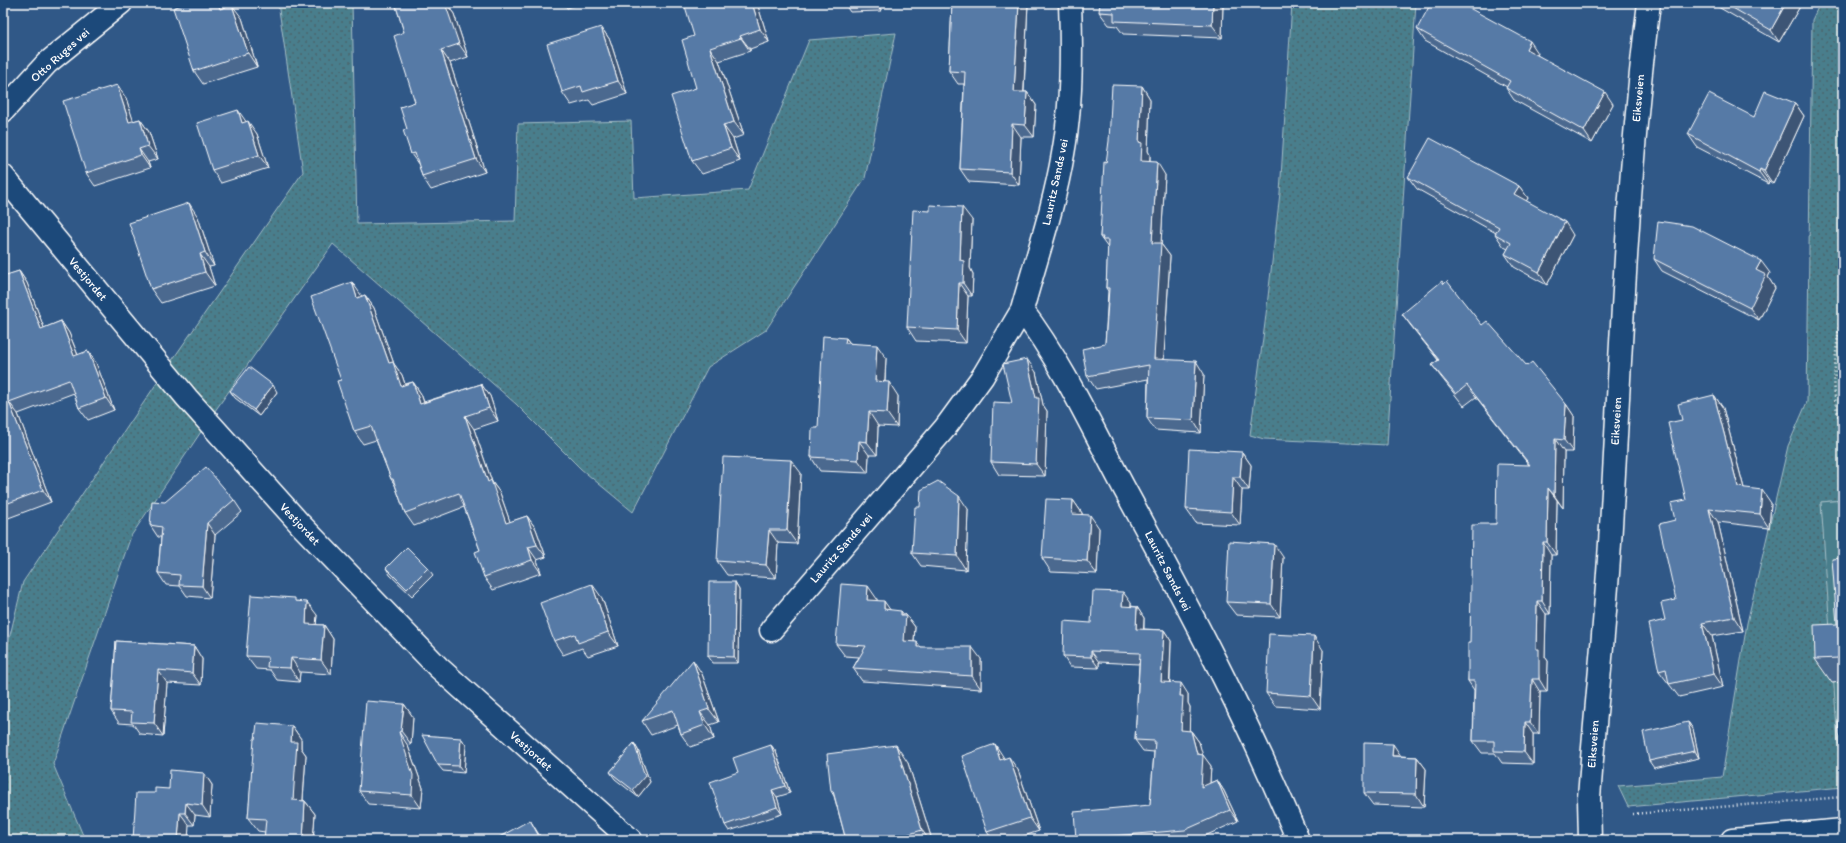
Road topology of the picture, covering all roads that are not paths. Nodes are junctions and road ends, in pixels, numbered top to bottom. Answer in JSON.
{"nodes":[{"id":1,"x":121,"y":3,"type":"edge"},
{"id":2,"x":1070,"y":3,"type":"edge"},
{"id":3,"x":1649,"y":3,"type":"edge"},
{"id":4,"x":3,"y":111,"type":"edge"},
{"id":5,"x":3,"y":176,"type":"edge"},
{"id":6,"x":1022,"y":310,"type":"junction"},
{"id":7,"x":770,"y":630,"type":"dead end"},
{"id":8,"x":1843,"y":830,"type":"edge"},
{"id":9,"x":631,"y":840,"type":"edge"},
{"id":10,"x":1298,"y":840,"type":"edge"},
{"id":11,"x":1590,"y":840,"type":"edge"},
{"id":12,"x":1732,"y":840,"type":"edge"}],
"edges":[{"from":1,"to":4,"type":"street","name":"Otto Ruges vei"},
{"from":2,"to":6,"type":"street","name":"Lauritz Sands vei"},
{"from":3,"to":11,"type":"street","name":"Eiksveien"},
{"from":5,"to":9,"type":"street","name":"Vestjordet"},
{"from":6,"to":7,"type":"street","name":"Lauritz Sands vei"},
{"from":6,"to":10,"type":"street","name":"Lauritz Sands vei"},
{"from":8,"to":12,"type":"street"}]}
